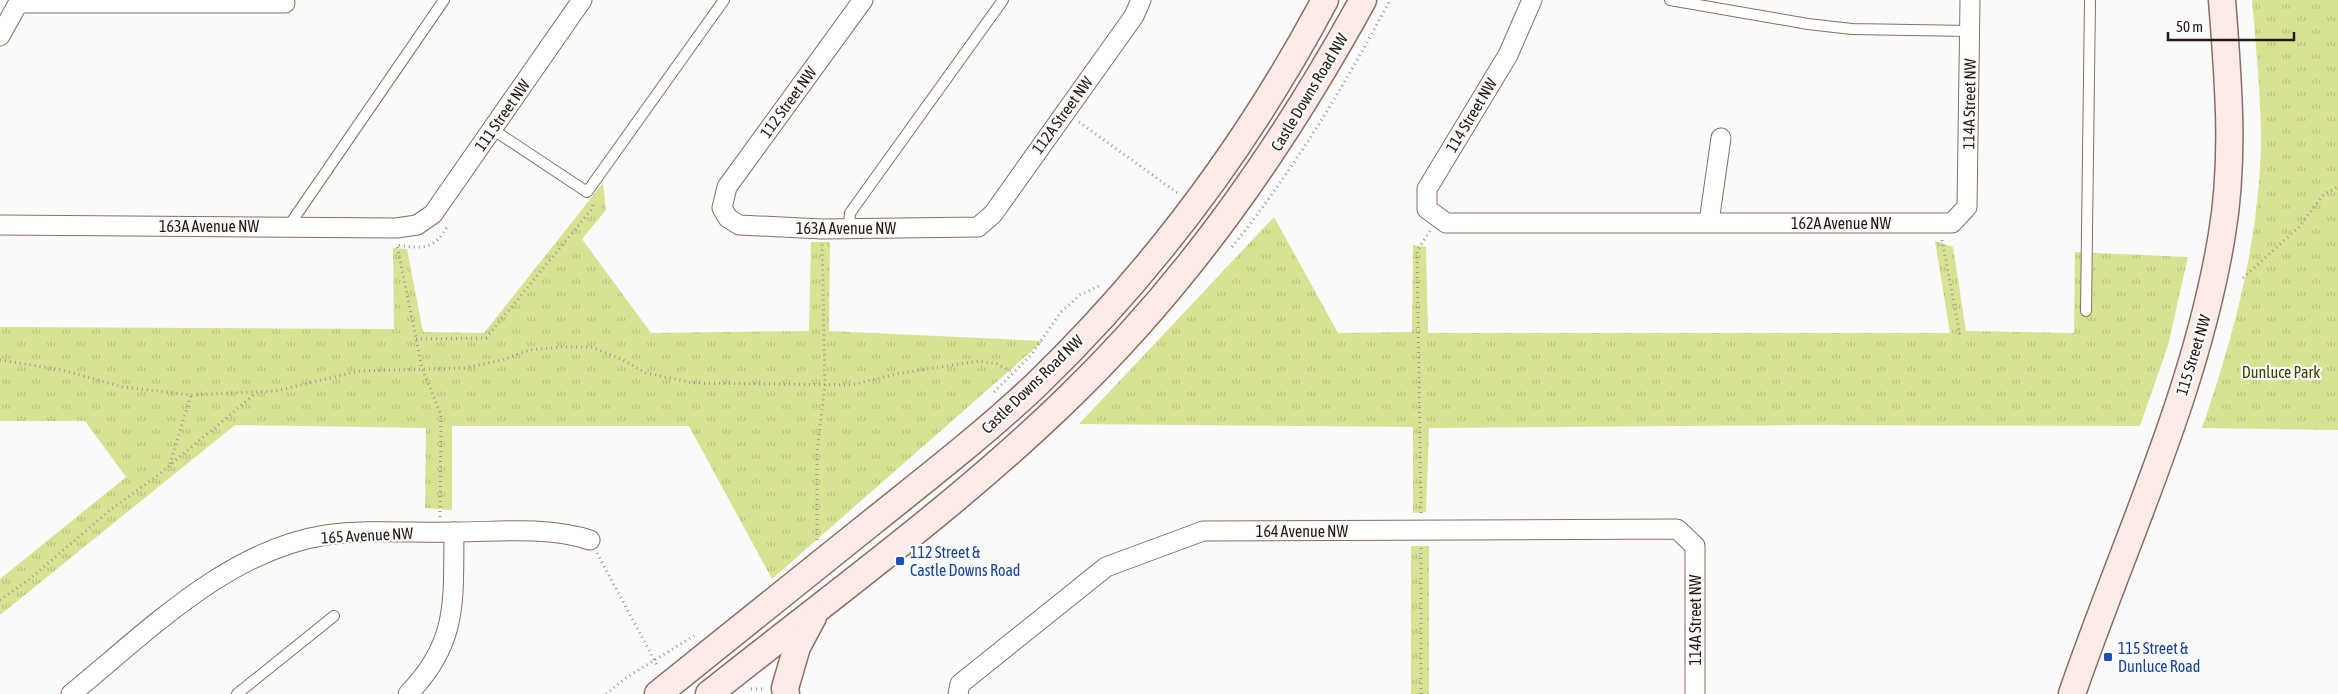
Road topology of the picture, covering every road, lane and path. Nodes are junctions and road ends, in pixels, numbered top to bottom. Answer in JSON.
{"nodes":[{"id":1,"x":444,"y":0,"type":"edge"},
{"id":2,"x":582,"y":0,"type":"edge"},
{"id":3,"x":724,"y":0,"type":"edge"},
{"id":4,"x":863,"y":0,"type":"edge"},
{"id":5,"x":1003,"y":0,"type":"edge"},
{"id":6,"x":1141,"y":0,"type":"edge"},
{"id":7,"x":1325,"y":0,"type":"edge"},
{"id":8,"x":1363,"y":0,"type":"edge"},
{"id":9,"x":1532,"y":0,"type":"edge"},
{"id":10,"x":1670,"y":0,"type":"edge"},
{"id":11,"x":1970,"y":0,"type":"edge"},
{"id":12,"x":2090,"y":0,"type":"edge"},
{"id":13,"x":2222,"y":0,"type":"edge"},
{"id":14,"x":20,"y":1,"type":"edge"},
{"id":15,"x":285,"y":3,"type":"dead end"},
{"id":16,"x":1970,"y":31,"type":"junction"},
{"id":17,"x":0,"y":36,"type":"edge"},
{"id":18,"x":1064,"y":111,"type":"junction"},
{"id":19,"x":492,"y":129,"type":"junction"},
{"id":20,"x":1721,"y":138,"type":"dead end"},
{"id":21,"x":2338,"y":187,"type":"edge"},
{"id":22,"x":587,"y":192,"type":"junction"},
{"id":23,"x":1177,"y":193,"type":"junction"},
{"id":24,"x":1182,"y":196,"type":"dead end"},
{"id":25,"x":1172,"y":200,"type":"dead end"},
{"id":26,"x":722,"y":208,"type":"joint"},
{"id":27,"x":1967,"y":208,"type":"joint"},
{"id":28,"x":1442,"y":221,"type":"junction"},
{"id":29,"x":1709,"y":222,"type":"junction"},
{"id":30,"x":1939,"y":223,"type":"junction"},
{"id":31,"x":0,"y":225,"type":"edge"},
{"id":32,"x":417,"y":226,"type":"joint"},
{"id":33,"x":288,"y":227,"type":"junction"},
{"id":34,"x":978,"y":227,"type":"joint"},
{"id":35,"x":849,"y":228,"type":"junction"},
{"id":36,"x":822,"y":229,"type":"junction"},
{"id":37,"x":398,"y":245,"type":"dead end"},
{"id":38,"x":2243,"y":278,"type":"dead end"},
{"id":39,"x":1107,"y":281,"type":"dead end"},
{"id":40,"x":2086,"y":312,"type":"dead end"},
{"id":41,"x":1960,"y":335,"type":"dead end"},
{"id":42,"x":416,"y":339,"type":"junction"},
{"id":43,"x":0,"y":360,"type":"edge"},
{"id":44,"x":422,"y":368,"type":"junction"},
{"id":45,"x":1012,"y":372,"type":"junction"},
{"id":46,"x":825,"y":385,"type":"junction"},
{"id":47,"x":256,"y":393,"type":"junction"},
{"id":48,"x":191,"y":395,"type":"junction"},
{"id":49,"x":990,"y":396,"type":"dead end"},
{"id":50,"x":170,"y":465,"type":"junction"},
{"id":51,"x":1421,"y":530,"type":"junction"},
{"id":52,"x":447,"y":532,"type":"junction"},
{"id":53,"x":824,"y":536,"type":"dead end"},
{"id":54,"x":590,"y":540,"type":"joint"},
{"id":55,"x":1695,"y":546,"type":"joint"},
{"id":56,"x":0,"y":600,"type":"edge"},
{"id":57,"x":819,"y":607,"type":"junction"},
{"id":58,"x":334,"y":616,"type":"dead end"},
{"id":59,"x":701,"y":631,"type":"dead end"},
{"id":60,"x":702,"y":658,"type":"junction"},
{"id":61,"x":654,"y":660,"type":"junction"},
{"id":62,"x":674,"y":684,"type":"edge"},
{"id":63,"x":728,"y":690,"type":"edge"},
{"id":64,"x":776,"y":691,"type":"edge"},
{"id":65,"x":71,"y":694,"type":"edge"},
{"id":66,"x":237,"y":694,"type":"edge"},
{"id":67,"x":408,"y":694,"type":"edge"},
{"id":68,"x":606,"y":694,"type":"edge"},
{"id":69,"x":958,"y":694,"type":"edge"},
{"id":70,"x":1421,"y":694,"type":"edge"},
{"id":71,"x":1695,"y":694,"type":"edge"},
{"id":72,"x":2072,"y":694,"type":"edge"}],
"edges":[{"from":1,"to":33,"type":"lane"},
{"from":2,"to":19,"type":"street","name":"111 Street NW"},
{"from":3,"to":22,"type":"lane"},
{"from":4,"to":26,"type":"street","name":"112 Street NW"},
{"from":5,"to":35,"type":"lane"},
{"from":6,"to":18,"type":"street","name":"112A Street NW"},
{"from":7,"to":60,"type":"main road","name":"Castle Downs Road NW"},
{"from":8,"to":57,"type":"main road","name":"Castle Downs Road NW"},
{"from":9,"to":28,"type":"street","name":"114 Street NW"},
{"from":10,"to":16,"type":"lane"},
{"from":11,"to":16,"type":"street","name":"114A Street NW"},
{"from":12,"to":40,"type":"lane"},
{"from":13,"to":72,"type":"main road","name":"115 Street NW"},
{"from":14,"to":15,"type":"street"},
{"from":14,"to":17,"type":"street"},
{"from":16,"to":27,"type":"street","name":"114A Street NW"},
{"from":18,"to":23,"type":"path"},
{"from":18,"to":34,"type":"street","name":"112A Street NW"},
{"from":19,"to":22,"type":"lane"},
{"from":19,"to":32,"type":"street","name":"111 Street NW"},
{"from":20,"to":29,"type":"street"},
{"from":21,"to":38,"type":"path"},
{"from":22,"to":42,"type":"path"},
{"from":23,"to":24,"type":"path"},
{"from":23,"to":25,"type":"path"},
{"from":26,"to":36,"type":"street","name":"163A Avenue NW"},
{"from":27,"to":30,"type":"street","name":"162A Avenue NW"},
{"from":28,"to":29,"type":"street","name":"162A Avenue NW"},
{"from":28,"to":51,"type":"path"},
{"from":29,"to":30,"type":"street","name":"162A Avenue NW"},
{"from":30,"to":41,"type":"path"},
{"from":31,"to":33,"type":"street","name":"163A Avenue NW"},
{"from":32,"to":33,"type":"street","name":"163A Avenue NW"},
{"from":34,"to":35,"type":"street","name":"163A Avenue NW"},
{"from":35,"to":36,"type":"street","name":"163A Avenue NW"},
{"from":36,"to":46,"type":"path"},
{"from":37,"to":42,"type":"path"},
{"from":39,"to":45,"type":"path"},
{"from":42,"to":44,"type":"path"},
{"from":43,"to":48,"type":"path"},
{"from":44,"to":46,"type":"path"},
{"from":44,"to":47,"type":"path"},
{"from":44,"to":52,"type":"path"},
{"from":45,"to":46,"type":"path"},
{"from":45,"to":49,"type":"path"},
{"from":46,"to":53,"type":"path"},
{"from":47,"to":48,"type":"path"},
{"from":47,"to":50,"type":"path"},
{"from":48,"to":50,"type":"path"},
{"from":50,"to":56,"type":"path"},
{"from":51,"to":55,"type":"street","name":"164 Avenue NW"},
{"from":51,"to":69,"type":"street","name":"164 Avenue NW"},
{"from":51,"to":70,"type":"path"},
{"from":52,"to":54,"type":"street","name":"165 Avenue NW"},
{"from":52,"to":65,"type":"street","name":"165 Avenue NW"},
{"from":52,"to":67,"type":"street"},
{"from":54,"to":61,"type":"path"},
{"from":55,"to":71,"type":"street","name":"114A Street NW"},
{"from":57,"to":63,"type":"main road","name":"Castle Downs Road NW"},
{"from":57,"to":64,"type":"main road"},
{"from":58,"to":66,"type":"lane"},
{"from":59,"to":61,"type":"path"},
{"from":60,"to":62,"type":"main road","name":"Castle Downs Road NW"},
{"from":60,"to":63,"type":"main road"},
{"from":61,"to":62,"type":"path"},
{"from":61,"to":68,"type":"path"},
{"from":63,"to":64,"type":"path"}]}
